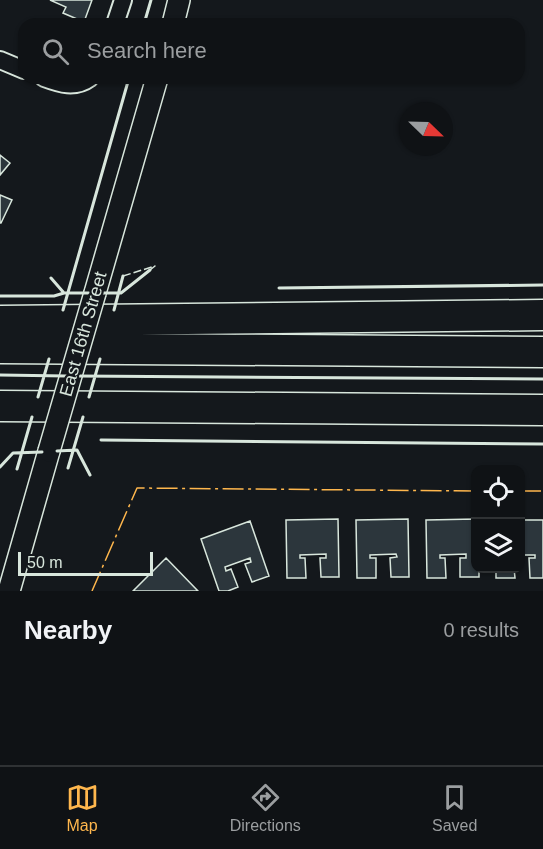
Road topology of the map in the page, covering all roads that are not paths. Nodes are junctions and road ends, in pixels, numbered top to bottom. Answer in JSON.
{"nodes":[{"id":1,"x":123,"y":0,"type":"edge"},
{"id":2,"x":179,"y":0,"type":"edge"},
{"id":3,"x":117,"y":18,"type":"edge"},
{"id":4,"x":174,"y":18,"type":"edge"},
{"id":5,"x":0,"y":60,"type":"edge"},
{"id":6,"x":18,"y":68,"type":"edge"},
{"id":7,"x":155,"y":84,"type":"edge"},
{"id":8,"x":543,"y":315,"type":"edge"},
{"id":9,"x":0,"y":321,"type":"edge"},
{"id":10,"x":0,"y":348,"type":"edge"},
{"id":11,"x":543,"y":352,"type":"edge"},
{"id":12,"x":0,"y":406,"type":"edge"},
{"id":13,"x":543,"y":410,"type":"edge"},
{"id":14,"x":9,"y":591,"type":"edge"}],
"edges":[{"from":1,"to":3,"type":"street"},
{"from":2,"to":4,"type":"street"},
{"from":5,"to":6,"type":"street"},
{"from":7,"to":14,"type":"street","name":"East 16th Street","bridge":true},
{"from":8,"to":9,"type":"highway"},
{"from":10,"to":11,"type":"highway"},
{"from":12,"to":13,"type":"highway"}]}
